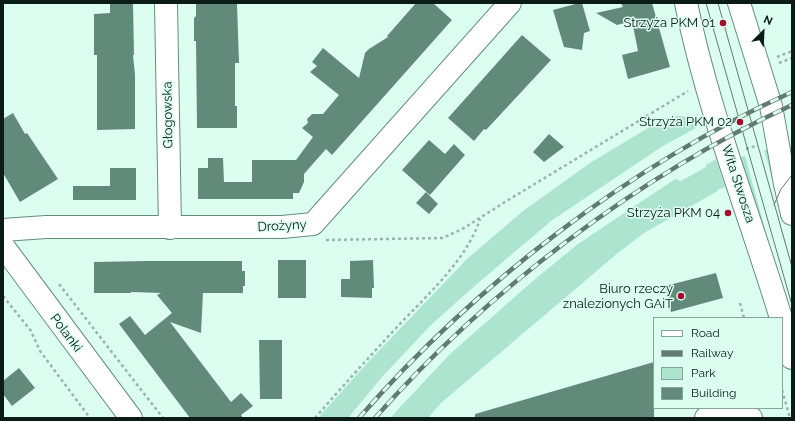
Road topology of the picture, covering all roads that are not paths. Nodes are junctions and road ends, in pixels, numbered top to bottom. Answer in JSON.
{"nodes":[{"id":1,"x":166,"y":3,"type":"edge"},
{"id":2,"x":510,"y":3,"type":"edge"},
{"id":3,"x":686,"y":3,"type":"edge"},
{"id":4,"x":739,"y":3,"type":"edge"},
{"id":5,"x":792,"y":214,"type":"edge"},
{"id":6,"x":170,"y":228,"type":"junction"},
{"id":7,"x":3,"y":230,"type":"edge"},
{"id":8,"x":3,"y":246,"type":"edge"},
{"id":9,"x":781,"y":317,"type":"edge"},
{"id":10,"x":783,"y":327,"type":"edge"},
{"id":11,"x":788,"y":351,"type":"edge"},
{"id":12,"x":739,"y":412,"type":"edge"},
{"id":13,"x":131,"y":418,"type":"edge"},
{"id":14,"x":706,"y":418,"type":"edge"}],
"edges":[{"from":1,"to":6,"type":"street","name":"Głogowska"},
{"from":2,"to":6,"type":"street","name":"Drożyny"},
{"from":3,"to":9,"type":"street","name":"Wita Stwosza"},
{"from":4,"to":5,"type":"street"},
{"from":6,"to":7,"type":"street","name":"Drożyny"},
{"from":8,"to":13,"type":"street","name":"Polanki"},
{"from":10,"to":11,"type":"street"},
{"from":12,"to":14,"type":"street"}]}
